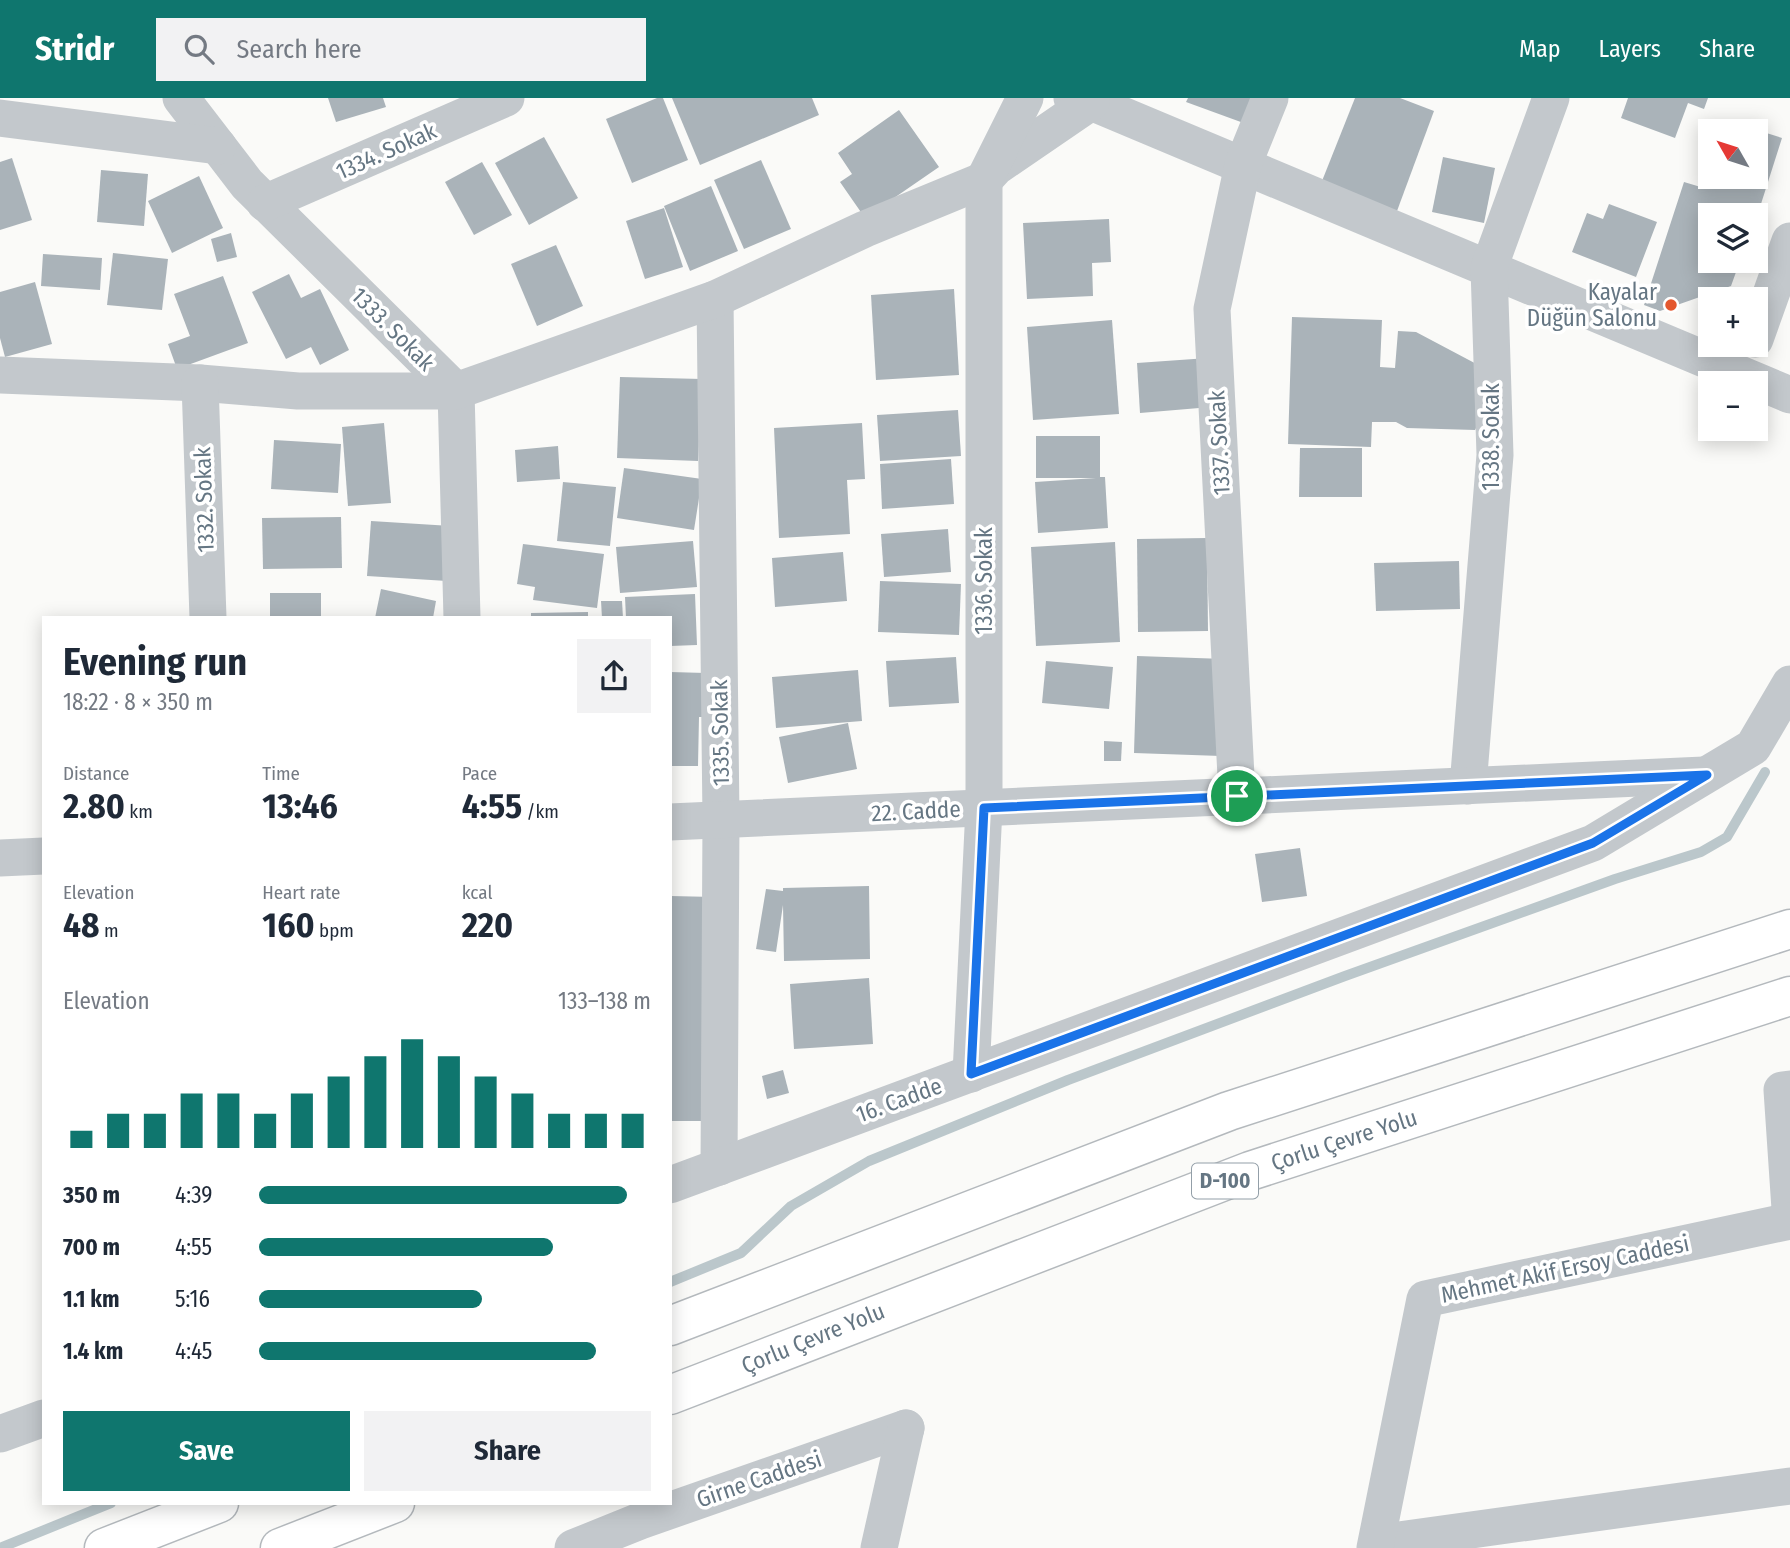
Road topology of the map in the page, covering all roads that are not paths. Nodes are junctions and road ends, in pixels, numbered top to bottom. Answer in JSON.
{"nodes":[{"id":1,"x":181,"y":98,"type":"edge"},
{"id":2,"x":506,"y":98,"type":"edge"},
{"id":3,"x":1025,"y":98,"type":"edge"},
{"id":4,"x":1270,"y":98,"type":"edge"},
{"id":5,"x":1551,"y":98,"type":"edge"},
{"id":6,"x":1081,"y":100,"type":"edge"},
{"id":7,"x":0,"y":118,"type":"edge"},
{"id":8,"x":218,"y":146,"type":"junction"},
{"id":9,"x":1243,"y":165,"type":"junction"},
{"id":10,"x":984,"y":180,"type":"junction"},
{"id":11,"x":265,"y":203,"type":"junction"},
{"id":12,"x":1790,"y":241,"type":"edge"},
{"id":13,"x":1489,"y":268,"type":"junction"},
{"id":14,"x":715,"y":299,"type":"junction"},
{"id":15,"x":1768,"y":303,"type":"edge"},
{"id":16,"x":1748,"y":359,"type":"edge"},
{"id":17,"x":0,"y":375,"type":"edge"},
{"id":18,"x":200,"y":383,"type":"junction"},
{"id":19,"x":456,"y":391,"type":"junction"},
{"id":20,"x":1790,"y":395,"type":"edge"},
{"id":21,"x":208,"y":616,"type":"edge"},
{"id":22,"x":462,"y":616,"type":"edge"},
{"id":23,"x":1790,"y":684,"type":"edge"},
{"id":24,"x":1707,"y":775,"type":"junction"},
{"id":25,"x":1468,"y":786,"type":"junction"},
{"id":26,"x":1237,"y":796,"type":"junction"},
{"id":27,"x":984,"y":808,"type":"junction"},
{"id":28,"x":721,"y":820,"type":"junction"},
{"id":29,"x":672,"y":822,"type":"edge"},
{"id":30,"x":42,"y":856,"type":"edge"},
{"id":31,"x":0,"y":858,"type":"edge"},
{"id":32,"x":1790,"y":929,"type":"edge"},
{"id":33,"x":1790,"y":996,"type":"edge"},
{"id":34,"x":971,"y":1074,"type":"junction"},
{"id":35,"x":1790,"y":1089,"type":"edge"},
{"id":36,"x":719,"y":1167,"type":"junction"},
{"id":37,"x":672,"y":1184,"type":"edge"},
{"id":38,"x":1790,"y":1209,"type":"edge"},
{"id":39,"x":1790,"y":1221,"type":"edge"},
{"id":40,"x":672,"y":1325,"type":"edge"},
{"id":41,"x":672,"y":1394,"type":"edge"},
{"id":42,"x":42,"y":1419,"type":"edge"},
{"id":43,"x":0,"y":1434,"type":"edge"},
{"id":44,"x":1790,"y":1486,"type":"edge"},
{"id":45,"x":214,"y":1505,"type":"edge"},
{"id":46,"x":390,"y":1505,"type":"edge"},
{"id":47,"x":636,"y":1535,"type":"edge"},
{"id":48,"x":1376,"y":1545,"type":"edge"},
{"id":49,"x":104,"y":1548,"type":"edge"},
{"id":50,"x":280,"y":1548,"type":"edge"},
{"id":51,"x":573,"y":1548,"type":"edge"},
{"id":52,"x":879,"y":1548,"type":"edge"}],
"edges":[{"from":1,"to":8,"type":"street","name":"1333. Sokak"},
{"from":2,"to":11,"type":"street","name":"1334. Sokak"},
{"from":3,"to":10,"type":"street","name":"1336. Sokak"},
{"from":4,"to":9,"type":"street","name":"1337. Sokak"},
{"from":5,"to":13,"type":"street","name":"1338. Sokak"},
{"from":6,"to":9,"type":"street"},
{"from":6,"to":10,"type":"street"},
{"from":7,"to":8,"type":"street"},
{"from":8,"to":11,"type":"street","name":"1333. Sokak"},
{"from":9,"to":13,"type":"street"},
{"from":9,"to":26,"type":"street","name":"1337. Sokak"},
{"from":10,"to":14,"type":"street"},
{"from":10,"to":27,"type":"street","name":"1336. Sokak"},
{"from":11,"to":19,"type":"street","name":"1333. Sokak"},
{"from":12,"to":15,"type":"street"},
{"from":13,"to":16,"type":"street"},
{"from":13,"to":25,"type":"street","name":"1338. Sokak"},
{"from":14,"to":19,"type":"street"},
{"from":14,"to":28,"type":"street","name":"1335. Sokak"},
{"from":16,"to":20,"type":"street"},
{"from":17,"to":18,"type":"street"},
{"from":18,"to":19,"type":"street"},
{"from":18,"to":21,"type":"street","name":"1332. Sokak"},
{"from":19,"to":22,"type":"street"},
{"from":23,"to":24,"type":"street","name":"16. Cadde"},
{"from":24,"to":25,"type":"street","name":"22. Cadde"},
{"from":24,"to":34,"type":"street","name":"16. Cadde"},
{"from":25,"to":26,"type":"street","name":"22. Cadde"},
{"from":26,"to":27,"type":"street","name":"22. Cadde"},
{"from":27,"to":28,"type":"street","name":"22. Cadde"},
{"from":27,"to":34,"type":"street","name":"1336. Sokak"},
{"from":28,"to":29,"type":"street","name":"22. Cadde"},
{"from":28,"to":36,"type":"street","name":"1335. Sokak"},
{"from":30,"to":31,"type":"street"},
{"from":32,"to":40,"type":"highway"},
{"from":33,"to":41,"type":"highway","name":"Çorlu Çevre Yolu","number":"D-100"},
{"from":34,"to":36,"type":"street","name":"16. Cadde"},
{"from":35,"to":38,"type":"street"},
{"from":36,"to":37,"type":"street","name":"16. Cadde"},
{"from":39,"to":48,"type":"street","name":"Mehmet Akif Ersoy Caddesi"},
{"from":42,"to":43,"type":"street"},
{"from":44,"to":48,"type":"street"},
{"from":45,"to":49,"type":"highway"},
{"from":46,"to":50,"type":"highway"},
{"from":47,"to":51,"type":"street","name":"Girne Caddesi"},
{"from":47,"to":52,"type":"street","name":"Girne Caddesi"}]}
